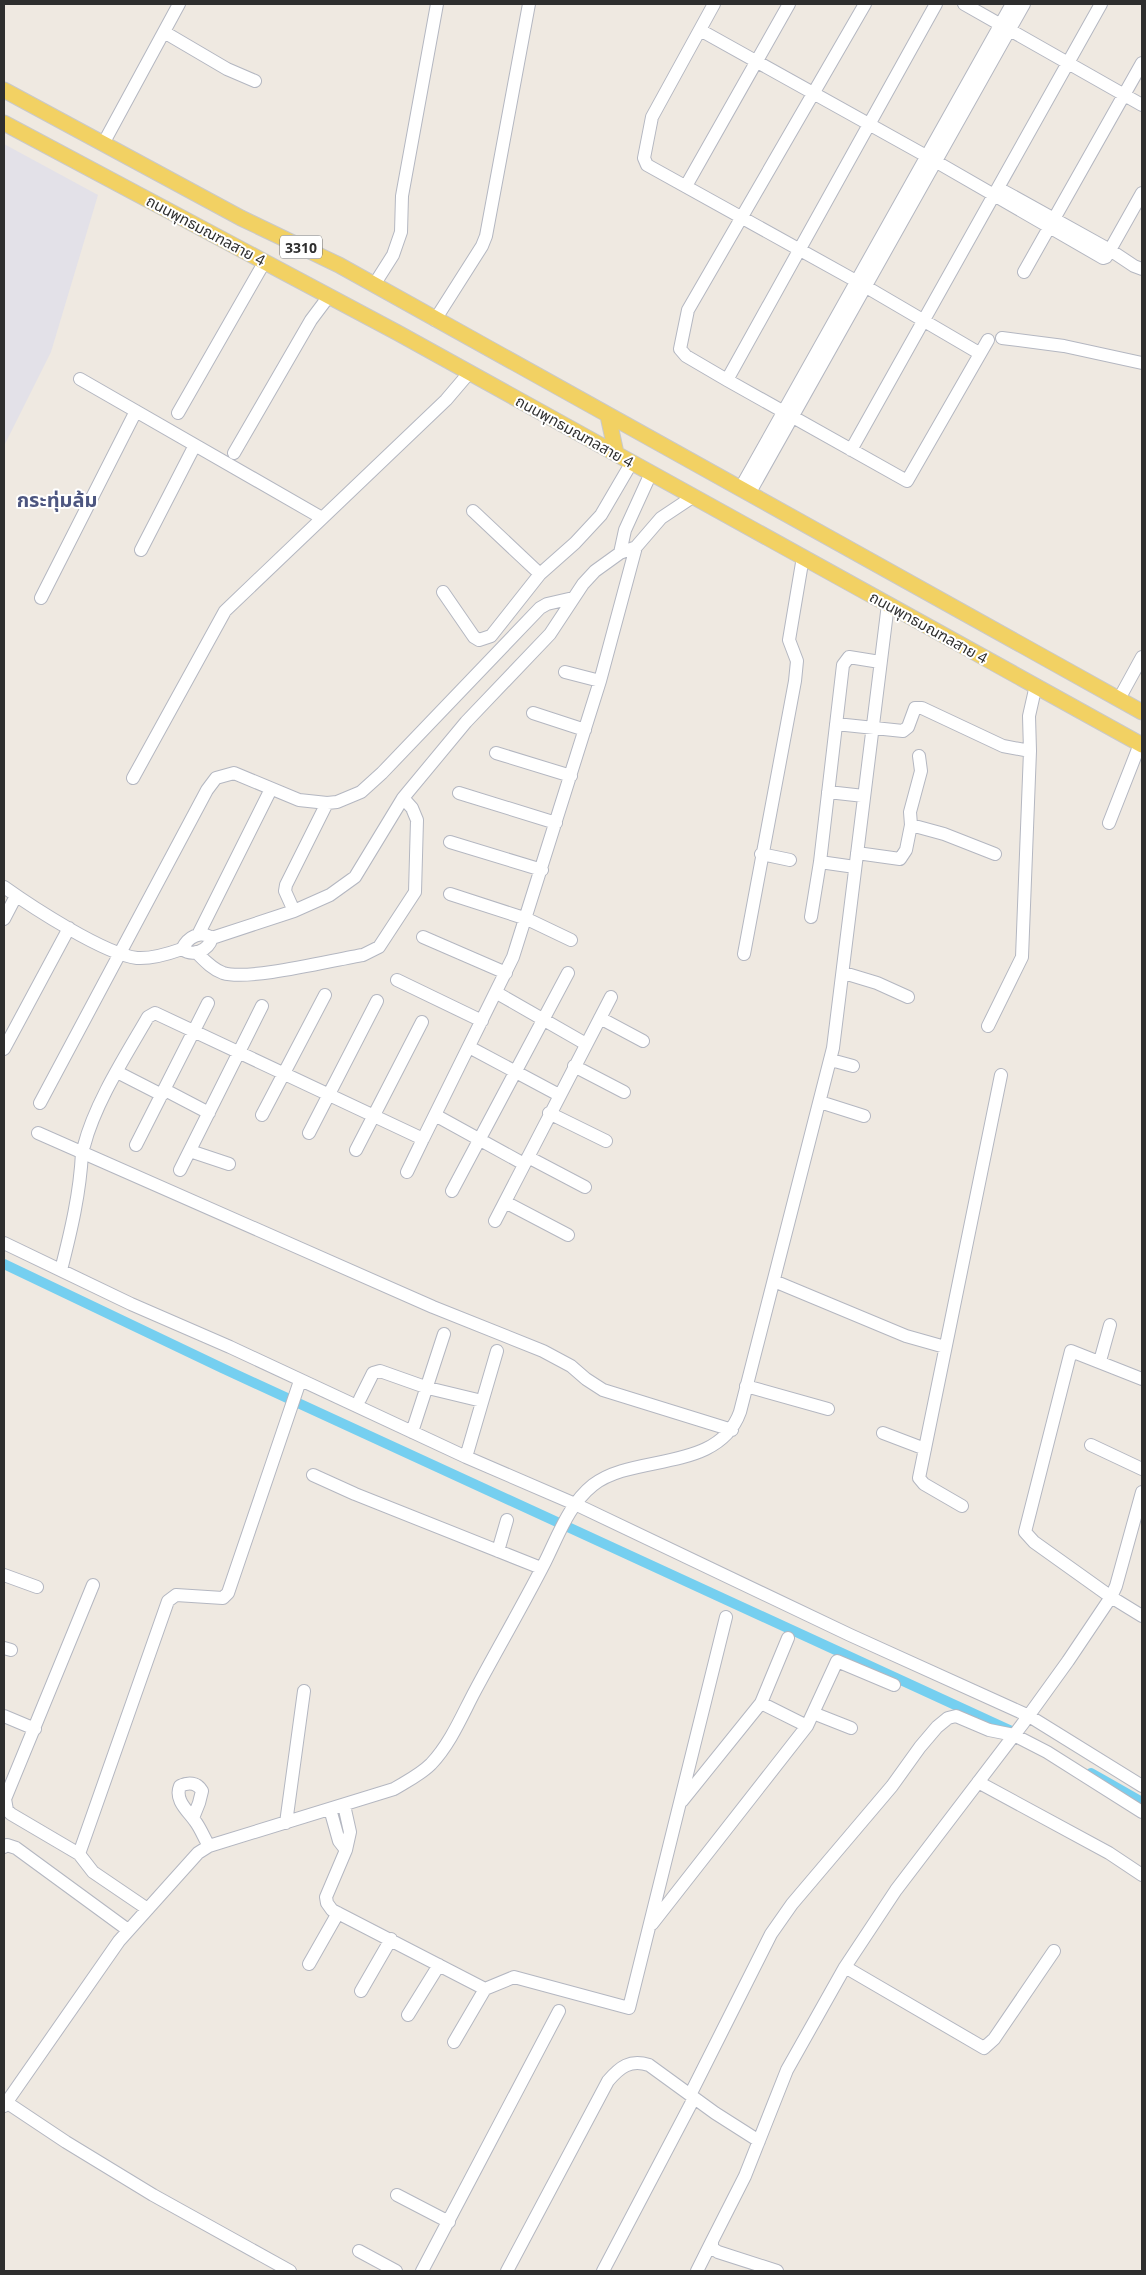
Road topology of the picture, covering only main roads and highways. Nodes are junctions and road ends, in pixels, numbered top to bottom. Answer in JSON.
{"nodes":[{"id":1,"x":4,"y":90,"type":"edge"},
{"id":2,"x":4,"y":123,"type":"edge"},
{"id":3,"x":602,"y":412,"type":"junction"},
{"id":4,"x":616,"y":453,"type":"junction"},
{"id":5,"x":1142,"y":712,"type":"edge"},
{"id":6,"x":1141,"y":744,"type":"edge"}],
"edges":[{"from":1,"to":3,"type":"main road","name":"ถนนพุทธมณฑลสาย 4","number":"3310"},
{"from":2,"to":4,"type":"main road","name":"ถนนพุทธมณฑลสาย 4","number":"3310"},
{"from":3,"to":4,"type":"main road"},
{"from":3,"to":5,"type":"main road","name":"ถนนพุทธมณฑลสาย 4"},
{"from":4,"to":6,"type":"main road","name":"ถนนพุทธมณฑลสาย 4"}]}
